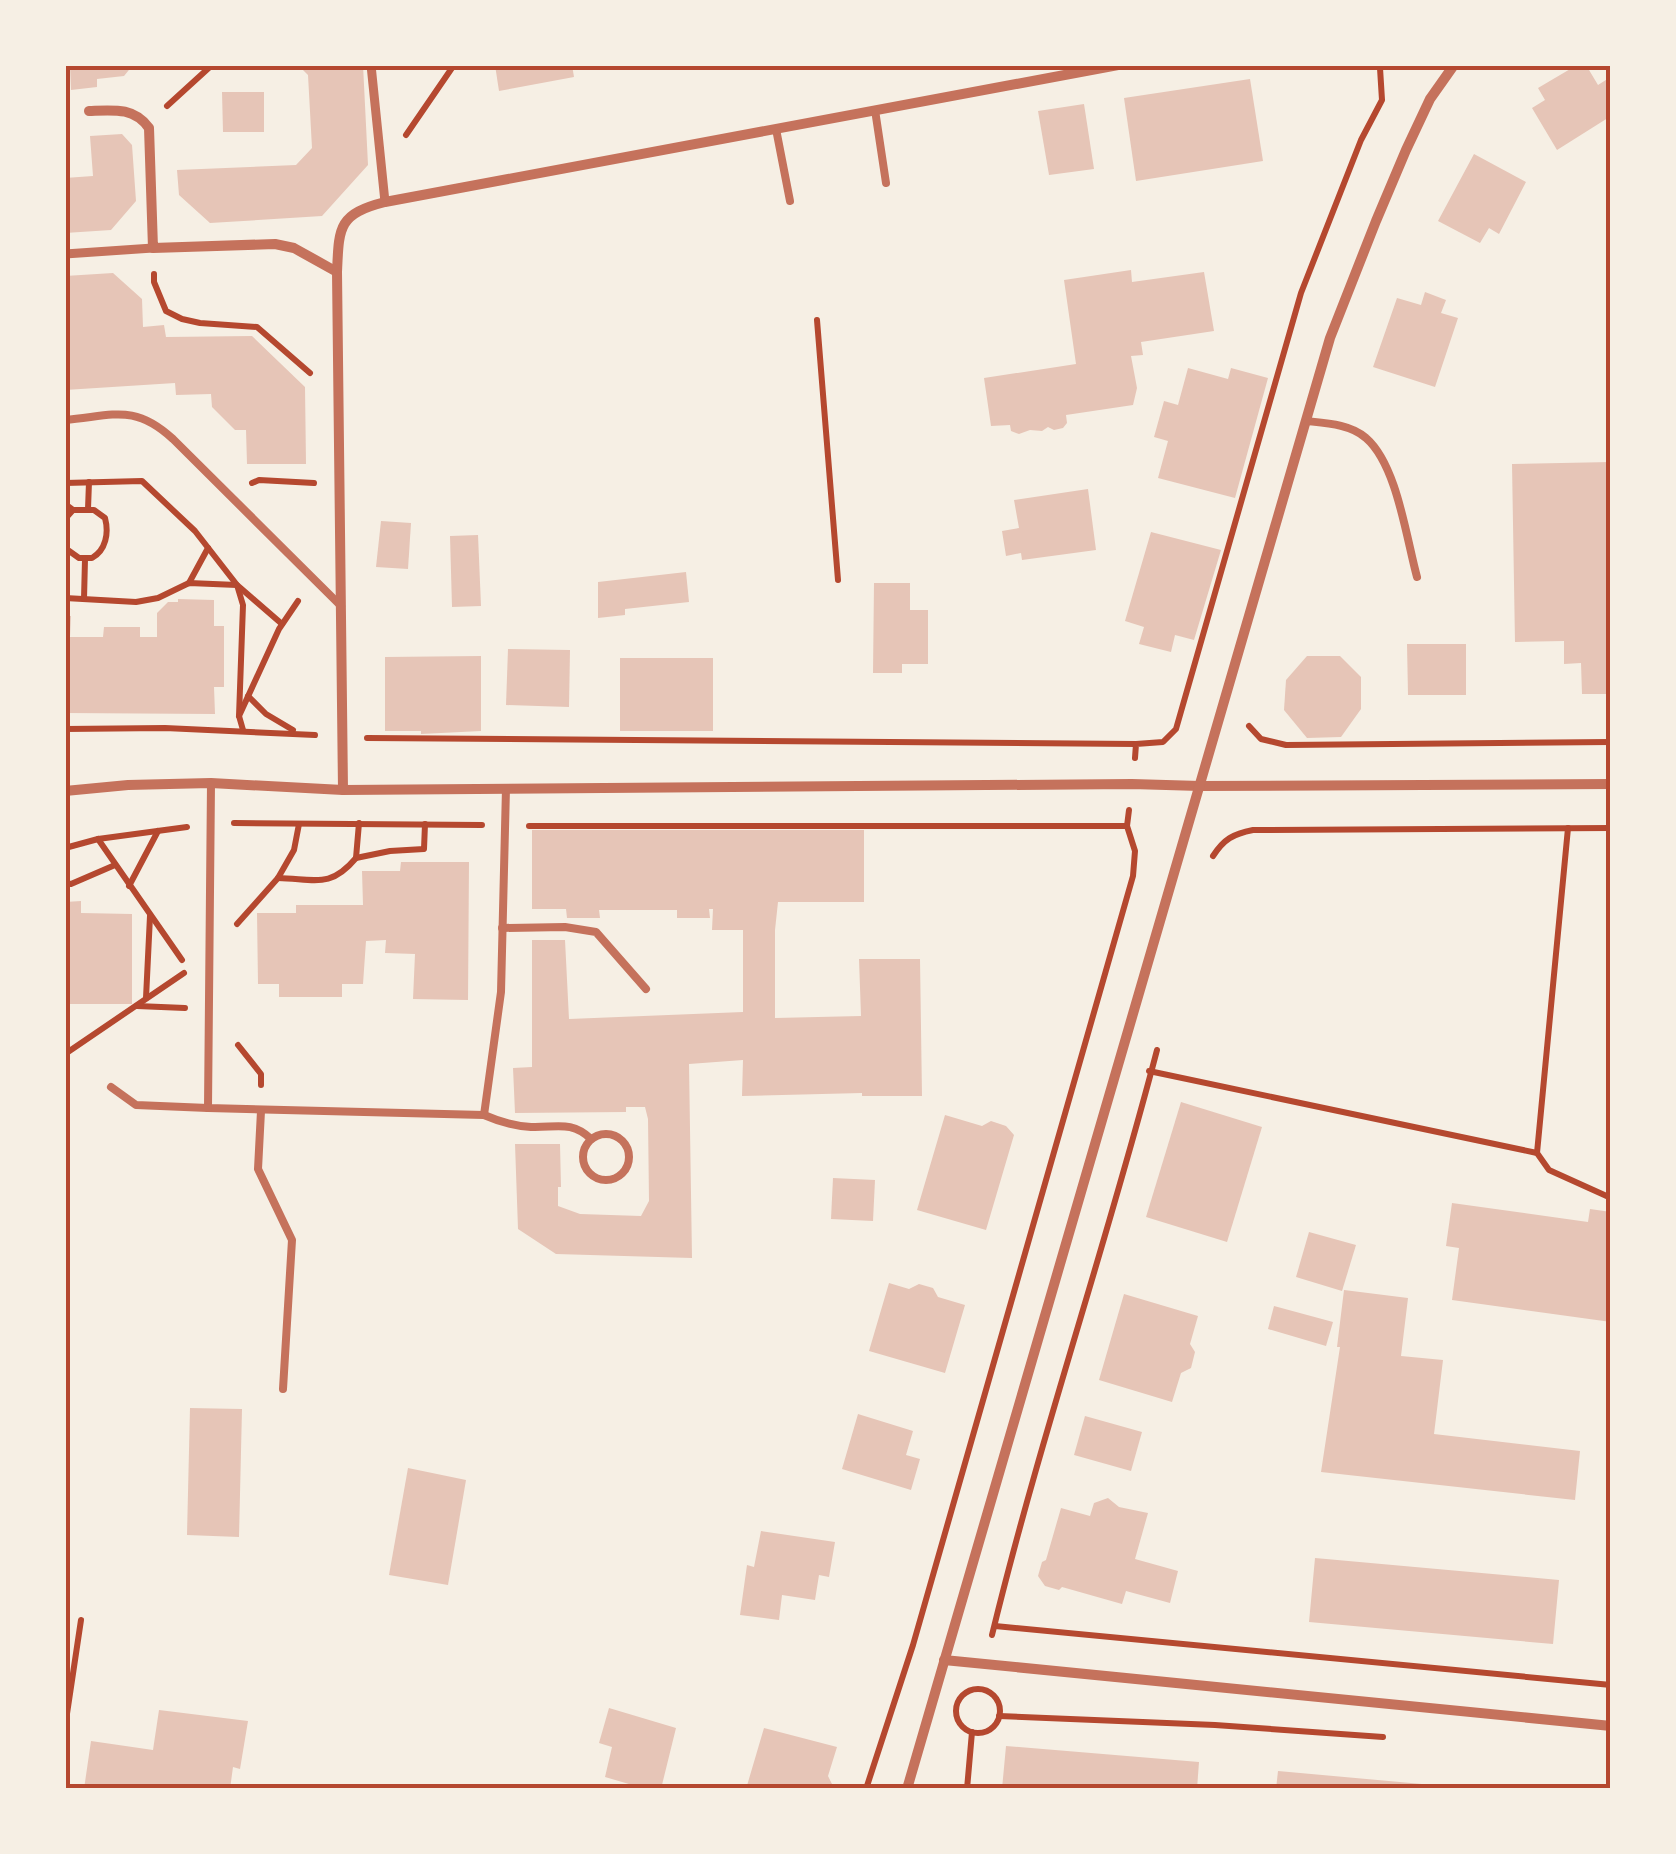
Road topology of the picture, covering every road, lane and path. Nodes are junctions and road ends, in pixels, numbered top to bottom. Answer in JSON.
{"nodes":[{"id":1,"x":212,"y":65,"type":"edge"},
{"id":2,"x":371,"y":65,"type":"edge"},
{"id":3,"x":454,"y":65,"type":"edge"},
{"id":4,"x":1118,"y":65,"type":"edge"},
{"id":5,"x":1378,"y":65,"type":"edge"},
{"id":6,"x":1454,"y":65,"type":"edge"},
{"id":7,"x":875,"y":110,"type":"junction"},
{"id":8,"x":89,"y":112,"type":"dead end"},
{"id":9,"x":146,"y":122,"type":"junction"},
{"id":10,"x":776,"y":129,"type":"junction"},
{"id":11,"x":382,"y":168,"type":"junction"},
{"id":12,"x":886,"y":183,"type":"dead end"},
{"id":13,"x":790,"y":201,"type":"dead end"},
{"id":14,"x":386,"y":202,"type":"junction"},
{"id":15,"x":153,"y":248,"type":"junction"},
{"id":16,"x":65,"y":254,"type":"edge"},
{"id":17,"x":337,"y":272,"type":"junction"},
{"id":18,"x":817,"y":320,"type":"dead end"},
{"id":19,"x":312,"y":375,"type":"dead end"},
{"id":20,"x":65,"y":420,"type":"edge"},
{"id":21,"x":1306,"y":421,"type":"junction"},
{"id":22,"x":89,"y":482,"type":"junction"},
{"id":23,"x":65,"y":483,"type":"edge"},
{"id":24,"x":320,"y":483,"type":"dead end"},
{"id":25,"x":233,"y":498,"type":"junction"},
{"id":26,"x":65,"y":504,"type":"edge"},
{"id":27,"x":88,"y":509,"type":"junction"},
{"id":28,"x":73,"y":510,"type":"junction"},
{"id":29,"x":65,"y":519,"type":"edge"},
{"id":30,"x":65,"y":548,"type":"edge"},
{"id":31,"x":208,"y":548,"type":"junction"},
{"id":32,"x":85,"y":559,"type":"junction"},
{"id":33,"x":1417,"y":577,"type":"dead end"},
{"id":34,"x":314,"y":578,"type":"junction"},
{"id":35,"x":838,"y":580,"type":"dead end"},
{"id":36,"x":189,"y":584,"type":"junction"},
{"id":37,"x":238,"y":585,"type":"junction"},
{"id":38,"x":65,"y":598,"type":"edge"},
{"id":39,"x":84,"y":600,"type":"junction"},
{"id":40,"x":341,"y":606,"type":"junction"},
{"id":41,"x":282,"y":624,"type":"junction"},
{"id":42,"x":240,"y":687,"type":"junction"},
{"id":43,"x":248,"y":696,"type":"junction"},
{"id":44,"x":239,"y":716,"type":"junction"},
{"id":45,"x":65,"y":729,"type":"edge"},
{"id":46,"x":242,"y":730,"type":"junction"},
{"id":47,"x":299,"y":733,"type":"junction"},
{"id":48,"x":343,"y":738,"type":"junction"},
{"id":49,"x":1136,"y":744,"type":"junction"},
{"id":50,"x":211,"y":783,"type":"junction"},
{"id":51,"x":1132,"y":784,"type":"junction"},
{"id":52,"x":1611,"y":784,"type":"edge"},
{"id":53,"x":1200,"y":786,"type":"junction"},
{"id":54,"x":506,"y":788,"type":"junction"},
{"id":55,"x":343,"y":790,"type":"junction"},
{"id":56,"x":65,"y":791,"type":"edge"},
{"id":57,"x":212,"y":823,"type":"junction"},
{"id":58,"x":359,"y":824,"type":"junction"},
{"id":59,"x":425,"y":824,"type":"junction"},
{"id":60,"x":504,"y":826,"type":"junction"},
{"id":61,"x":1127,"y":826,"type":"junction"},
{"id":62,"x":1568,"y":828,"type":"junction"},
{"id":63,"x":1611,"y":828,"type":"edge"},
{"id":64,"x":158,"y":831,"type":"junction"},
{"id":65,"x":65,"y":848,"type":"edge"},
{"id":66,"x":356,"y":858,"type":"junction"},
{"id":67,"x":1210,"y":862,"type":"dead end"},
{"id":68,"x":115,"y":865,"type":"dead end"},
{"id":69,"x":278,"y":878,"type":"dead end"},
{"id":70,"x":65,"y":884,"type":"edge"},
{"id":71,"x":129,"y":886,"type":"dead end"},
{"id":72,"x":150,"y":916,"type":"dead end"},
{"id":73,"x":502,"y":928,"type":"junction"},
{"id":74,"x":646,"y":989,"type":"dead end"},
{"id":75,"x":146,"y":1000,"type":"dead end"},
{"id":76,"x":136,"y":1006,"type":"dead end"},
{"id":77,"x":209,"y":1009,"type":"junction"},
{"id":78,"x":1161,"y":1034,"type":"dead end"},
{"id":79,"x":1118,"y":1064,"type":"junction"},
{"id":80,"x":1152,"y":1071,"type":"junction"},
{"id":81,"x":111,"y":1087,"type":"dead end"},
{"id":82,"x":208,"y":1108,"type":"junction"},
{"id":83,"x":261,"y":1111,"type":"junction"},
{"id":84,"x":484,"y":1116,"type":"junction"},
{"id":85,"x":591,"y":1139,"type":"junction"},
{"id":86,"x":1537,"y":1153,"type":"junction"},
{"id":87,"x":1611,"y":1198,"type":"edge"},
{"id":88,"x":283,"y":1389,"type":"dead end"},
{"id":89,"x":81,"y":1620,"type":"dead end"},
{"id":90,"x":994,"y":1626,"type":"junction"},
{"id":91,"x":944,"y":1660,"type":"junction"},
{"id":92,"x":985,"y":1666,"type":"junction"},
{"id":93,"x":1611,"y":1685,"type":"edge"},
{"id":94,"x":981,"y":1688,"type":"junction"},
{"id":95,"x":1000,"y":1716,"type":"junction"},
{"id":96,"x":65,"y":1726,"type":"edge"},
{"id":97,"x":1611,"y":1726,"type":"edge"},
{"id":98,"x":972,"y":1732,"type":"junction"},
{"id":99,"x":1389,"y":1737,"type":"dead end"},
{"id":100,"x":866,"y":1789,"type":"edge"},
{"id":101,"x":908,"y":1789,"type":"edge"},
{"id":102,"x":966,"y":1789,"type":"edge"}],
"edges":[{"from":1,"to":9,"type":"path"},
{"from":2,"to":11,"type":"street"},
{"from":3,"to":11,"type":"path"},
{"from":4,"to":7,"type":"street"},
{"from":5,"to":49,"type":"path"},
{"from":6,"to":21,"type":"street"},
{"from":7,"to":10,"type":"street"},
{"from":7,"to":12,"type":"lane"},
{"from":8,"to":9,"type":"street"},
{"from":9,"to":15,"type":"street"},
{"from":10,"to":13,"type":"lane"},
{"from":10,"to":14,"type":"street"},
{"from":11,"to":14,"type":"street"},
{"from":14,"to":17,"type":"street"},
{"from":15,"to":16,"type":"street"},
{"from":15,"to":17,"type":"street"},
{"from":15,"to":19,"type":"path"},
{"from":17,"to":40,"type":"street"},
{"from":18,"to":35,"type":"path"},
{"from":20,"to":25,"type":"lane"},
{"from":21,"to":33,"type":"lane"},
{"from":21,"to":53,"type":"street"},
{"from":22,"to":23,"type":"path"},
{"from":22,"to":27,"type":"path"},
{"from":22,"to":31,"type":"path"},
{"from":24,"to":25,"type":"path"},
{"from":25,"to":34,"type":"lane"},
{"from":26,"to":28,"type":"path"},
{"from":27,"to":28,"type":"path"},
{"from":27,"to":32,"type":"path"},
{"from":28,"to":29,"type":"path"},
{"from":30,"to":32,"type":"path"},
{"from":31,"to":36,"type":"path"},
{"from":31,"to":37,"type":"path"},
{"from":32,"to":39,"type":"path"},
{"from":34,"to":40,"type":"lane"},
{"from":34,"to":41,"type":"path"},
{"from":36,"to":37,"type":"path"},
{"from":36,"to":39,"type":"path"},
{"from":37,"to":41,"type":"path"},
{"from":37,"to":42,"type":"path"},
{"from":38,"to":39,"type":"path"},
{"from":40,"to":48,"type":"street"},
{"from":41,"to":43,"type":"path"},
{"from":42,"to":43,"type":"path"},
{"from":42,"to":44,"type":"path"},
{"from":43,"to":44,"type":"path"},
{"from":43,"to":47,"type":"path"},
{"from":44,"to":46,"type":"path"},
{"from":45,"to":46,"type":"path"},
{"from":46,"to":47,"type":"path"},
{"from":47,"to":48,"type":"path"},
{"from":48,"to":49,"type":"path"},
{"from":48,"to":55,"type":"street"},
{"from":49,"to":51,"type":"path"},
{"from":50,"to":55,"type":"street"},
{"from":50,"to":56,"type":"street"},
{"from":50,"to":57,"type":"lane"},
{"from":51,"to":53,"type":"street"},
{"from":51,"to":54,"type":"street"},
{"from":51,"to":61,"type":"path"},
{"from":52,"to":53,"type":"street"},
{"from":53,"to":79,"type":"street"},
{"from":54,"to":55,"type":"street"},
{"from":54,"to":60,"type":"lane"},
{"from":57,"to":58,"type":"path"},
{"from":57,"to":64,"type":"path"},
{"from":57,"to":77,"type":"lane"},
{"from":58,"to":59,"type":"path"},
{"from":58,"to":66,"type":"path"},
{"from":59,"to":60,"type":"path"},
{"from":59,"to":66,"type":"path"},
{"from":60,"to":61,"type":"path"},
{"from":60,"to":73,"type":"lane"},
{"from":61,"to":100,"type":"path"},
{"from":62,"to":63,"type":"path"},
{"from":62,"to":67,"type":"path"},
{"from":62,"to":86,"type":"path"},
{"from":64,"to":65,"type":"path"},
{"from":64,"to":71,"type":"path"},
{"from":66,"to":69,"type":"path"},
{"from":68,"to":70,"type":"path"},
{"from":72,"to":75,"type":"path"},
{"from":73,"to":74,"type":"lane"},
{"from":73,"to":84,"type":"lane"},
{"from":76,"to":77,"type":"path"},
{"from":77,"to":82,"type":"lane"},
{"from":78,"to":80,"type":"path"},
{"from":79,"to":80,"type":"path"},
{"from":79,"to":91,"type":"street"},
{"from":80,"to":86,"type":"path"},
{"from":80,"to":90,"type":"path"},
{"from":81,"to":82,"type":"lane"},
{"from":82,"to":83,"type":"lane"},
{"from":83,"to":84,"type":"lane"},
{"from":83,"to":88,"type":"lane"},
{"from":84,"to":85,"type":"lane"},
{"from":85,"to":85,"type":"lane"},
{"from":86,"to":87,"type":"path"},
{"from":89,"to":96,"type":"path"},
{"from":90,"to":92,"type":"path"},
{"from":90,"to":93,"type":"path"},
{"from":91,"to":92,"type":"street"},
{"from":91,"to":101,"type":"street"},
{"from":92,"to":94,"type":"path"},
{"from":92,"to":97,"type":"street"},
{"from":94,"to":95,"type":"path"},
{"from":94,"to":98,"type":"path"},
{"from":95,"to":98,"type":"path"},
{"from":95,"to":99,"type":"path"},
{"from":98,"to":102,"type":"path"}]}
